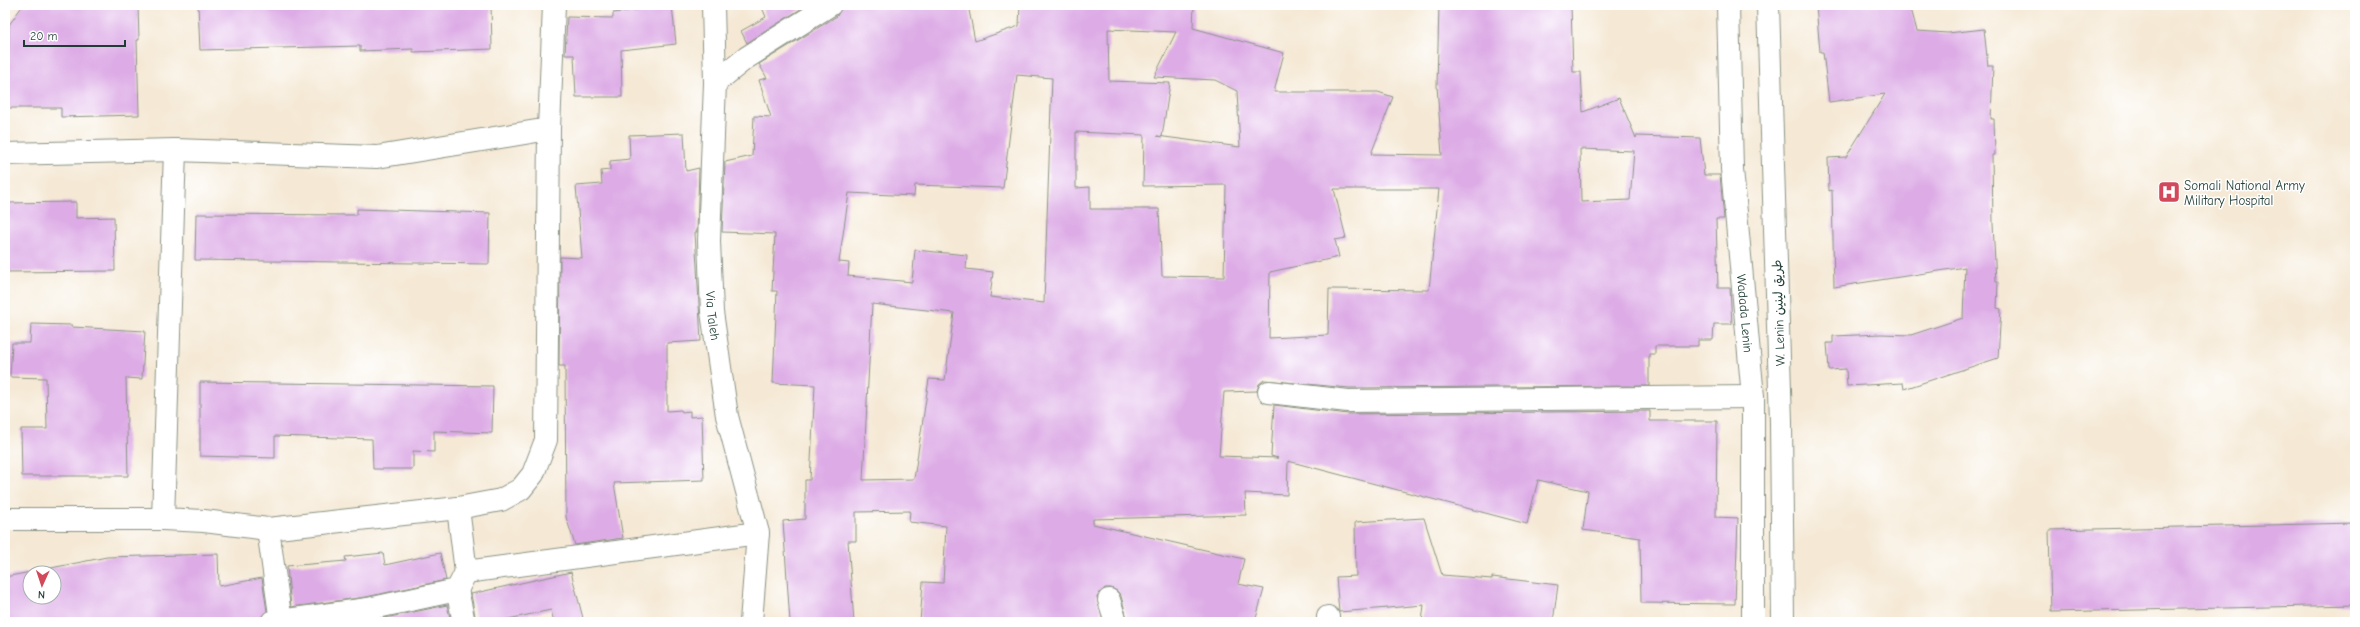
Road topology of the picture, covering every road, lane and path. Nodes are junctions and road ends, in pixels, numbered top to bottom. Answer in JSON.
{"nodes":[{"id":1,"x":554,"y":5,"type":"edge"},
{"id":2,"x":713,"y":5,"type":"edge"},
{"id":3,"x":830,"y":5,"type":"edge"},
{"id":4,"x":1728,"y":5,"type":"edge"},
{"id":5,"x":1768,"y":5,"type":"edge"},
{"id":6,"x":715,"y":83,"type":"junction"},
{"id":7,"x":549,"y":128,"type":"junction"},
{"id":8,"x":175,"y":150,"type":"junction"},
{"id":9,"x":5,"y":154,"type":"edge"},
{"id":10,"x":1269,"y":392,"type":"dead end"},
{"id":11,"x":1753,"y":397,"type":"junction"},
{"id":12,"x":458,"y":508,"type":"junction"},
{"id":13,"x":5,"y":519,"type":"edge"},
{"id":14,"x":163,"y":519,"type":"junction"},
{"id":15,"x":268,"y":529,"type":"junction"},
{"id":16,"x":758,"y":533,"type":"junction"},
{"id":17,"x":461,"y":581,"type":"junction"},
{"id":18,"x":1109,"y":600,"type":"dead end"},
{"id":19,"x":277,"y":621,"type":"edge"},
{"id":20,"x":464,"y":622,"type":"edge"},
{"id":21,"x":751,"y":622,"type":"edge"},
{"id":22,"x":1116,"y":622,"type":"edge"},
{"id":23,"x":1753,"y":622,"type":"edge"},
{"id":24,"x":1783,"y":622,"type":"edge"}],
"edges":[{"from":1,"to":7,"type":"street"},
{"from":2,"to":6,"type":"street","name":"Via Taleh"},
{"from":3,"to":6,"type":"street"},
{"from":4,"to":11,"type":"street","name":"Wadada Lenin"},
{"from":5,"to":24,"type":"street","name":"W. Lenin طريق لينين"},
{"from":6,"to":16,"type":"street","name":"Via Taleh"},
{"from":7,"to":8,"type":"street"},
{"from":7,"to":12,"type":"street"},
{"from":8,"to":9,"type":"street"},
{"from":8,"to":14,"type":"street"},
{"from":10,"to":11,"type":"street"},
{"from":11,"to":23,"type":"street","name":"Wadada Lenin"},
{"from":12,"to":15,"type":"street"},
{"from":12,"to":17,"type":"street"},
{"from":13,"to":14,"type":"street"},
{"from":14,"to":15,"type":"street"},
{"from":15,"to":19,"type":"street"},
{"from":16,"to":17,"type":"street"},
{"from":16,"to":21,"type":"street","name":"Via Taleh"},
{"from":17,"to":19,"type":"street"},
{"from":17,"to":20,"type":"street"},
{"from":18,"to":22,"type":"street"}]}
